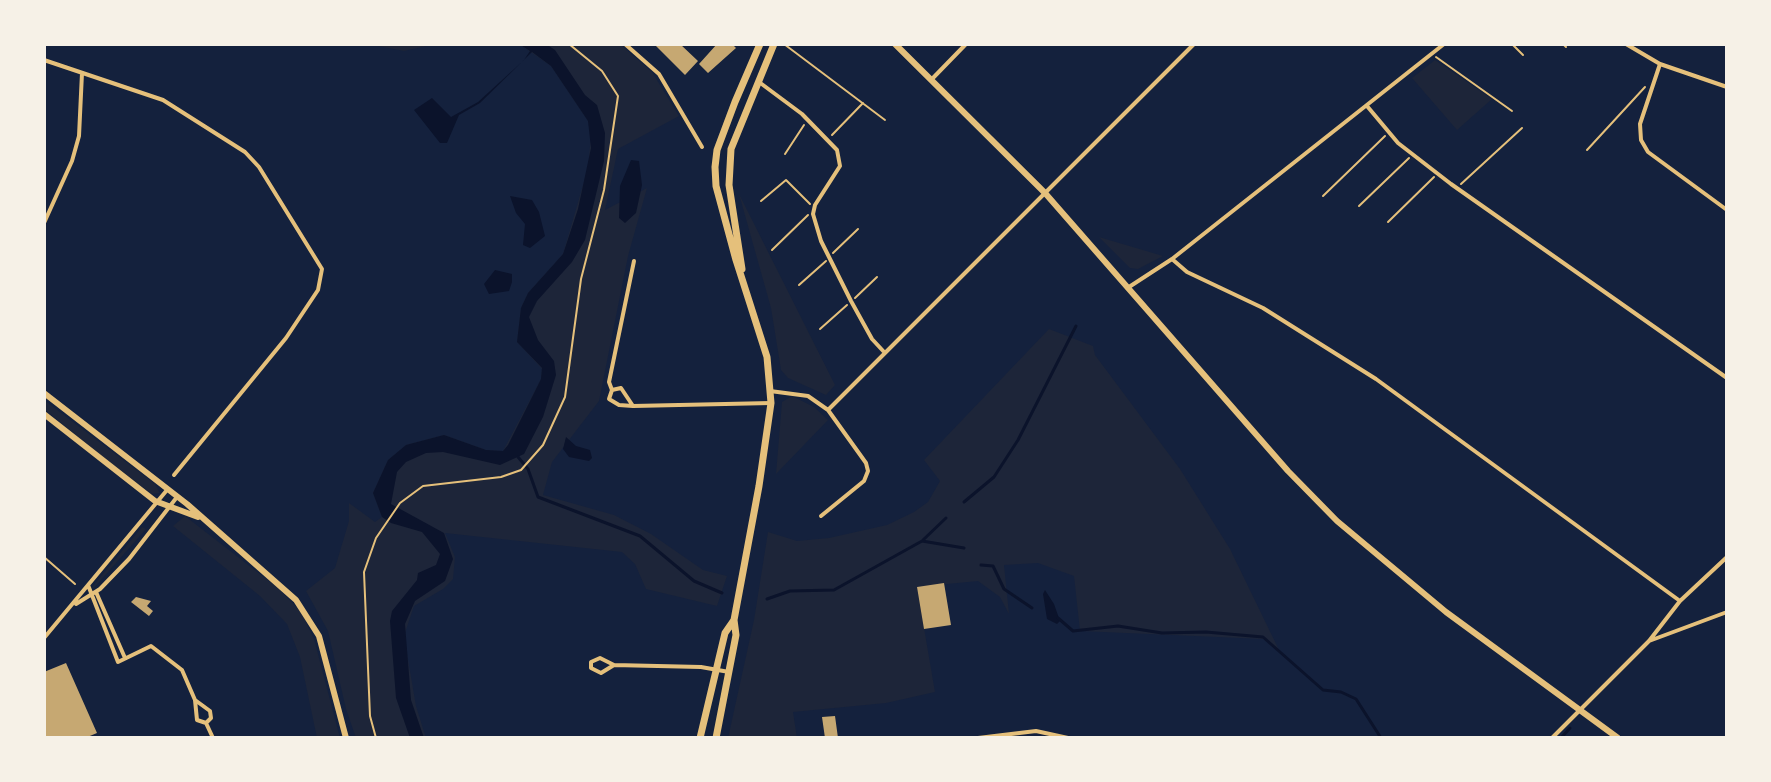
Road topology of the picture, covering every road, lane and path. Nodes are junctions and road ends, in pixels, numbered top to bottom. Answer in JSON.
{"nodes":[{"id":1,"x":569,"y":44,"type":"edge"},
{"id":2,"x":625,"y":44,"type":"edge"},
{"id":3,"x":760,"y":44,"type":"edge"},
{"id":4,"x":774,"y":44,"type":"edge"},
{"id":5,"x":784,"y":44,"type":"edge"},
{"id":6,"x":966,"y":44,"type":"edge"},
{"id":7,"x":1194,"y":44,"type":"edge"},
{"id":8,"x":1444,"y":44,"type":"edge"},
{"id":9,"x":1512,"y":44,"type":"edge"},
{"id":10,"x":1626,"y":44,"type":"edge"},
{"id":11,"x":895,"y":46,"type":"edge"},
{"id":12,"x":1432,"y":53,"type":"junction"},
{"id":13,"x":1523,"y":55,"type":"dead end"},
{"id":14,"x":44,"y":60,"type":"edge"},
{"id":15,"x":1660,"y":64,"type":"junction"},
{"id":16,"x":82,"y":73,"type":"junction"},
{"id":17,"x":1657,"y":75,"type":"junction"},
{"id":18,"x":932,"y":79,"type":"junction"},
{"id":19,"x":757,"y":81,"type":"junction"},
{"id":20,"x":1727,"y":87,"type":"edge"},
{"id":21,"x":863,"y":103,"type":"junction"},
{"id":22,"x":1367,"y":106,"type":"junction"},
{"id":23,"x":1512,"y":111,"type":"dead end"},
{"id":24,"x":808,"y":119,"type":"junction"},
{"id":25,"x":885,"y":120,"type":"dead end"},
{"id":26,"x":1522,"y":128,"type":"dead end"},
{"id":27,"x":1389,"y":132,"type":"junction"},
{"id":28,"x":829,"y":139,"type":"junction"},
{"id":29,"x":702,"y":147,"type":"dead end"},
{"id":30,"x":1587,"y":150,"type":"dead end"},
{"id":31,"x":785,"y":154,"type":"dead end"},
{"id":32,"x":1413,"y":154,"type":"junction"},
{"id":33,"x":1438,"y":173,"type":"junction"},
{"id":34,"x":1457,"y":188,"type":"junction"},
{"id":35,"x":1045,"y":193,"type":"junction"},
{"id":36,"x":1323,"y":196,"type":"dead end"},
{"id":37,"x":761,"y":201,"type":"dead end"},
{"id":38,"x":815,"y":205,"type":"junction"},
{"id":39,"x":1359,"y":206,"type":"dead end"},
{"id":40,"x":1727,"y":210,"type":"edge"},
{"id":41,"x":813,"y":214,"type":"junction"},
{"id":42,"x":1388,"y":222,"type":"dead end"},
{"id":43,"x":44,"y":223,"type":"edge"},
{"id":44,"x":858,"y":229,"type":"dead end"},
{"id":45,"x":772,"y":250,"type":"dead end"},
{"id":46,"x":829,"y":258,"type":"junction"},
{"id":47,"x":1172,"y":259,"type":"junction"},
{"id":48,"x":634,"y":261,"type":"dead end"},
{"id":49,"x":743,"y":275,"type":"junction"},
{"id":50,"x":877,"y":277,"type":"dead end"},
{"id":51,"x":799,"y":285,"type":"dead end"},
{"id":52,"x":1129,"y":287,"type":"junction"},
{"id":53,"x":851,"y":301,"type":"junction"},
{"id":54,"x":820,"y":329,"type":"dead end"},
{"id":55,"x":885,"y":353,"type":"junction"},
{"id":56,"x":1727,"y":378,"type":"edge"},
{"id":57,"x":612,"y":390,"type":"junction"},
{"id":58,"x":770,"y":391,"type":"junction"},
{"id":59,"x":44,"y":393,"type":"edge"},
{"id":60,"x":771,"y":403,"type":"junction"},
{"id":61,"x":633,"y":406,"type":"junction"},
{"id":62,"x":828,"y":410,"type":"junction"},
{"id":63,"x":44,"y":414,"type":"edge"},
{"id":64,"x":174,"y":475,"type":"dead end"},
{"id":65,"x":168,"y":489,"type":"junction"},
{"id":66,"x":177,"y":496,"type":"junction"},
{"id":67,"x":155,"y":501,"type":"junction"},
{"id":68,"x":170,"y":509,"type":"junction"},
{"id":69,"x":821,"y":516,"type":"dead end"},
{"id":70,"x":201,"y":518,"type":"junction"},
{"id":71,"x":44,"y":557,"type":"edge"},
{"id":72,"x":1727,"y":557,"type":"edge"},
{"id":73,"x":75,"y":584,"type":"dead end"},
{"id":74,"x":88,"y":585,"type":"junction"},
{"id":75,"x":96,"y":592,"type":"junction"},
{"id":76,"x":90,"y":596,"type":"junction"},
{"id":77,"x":1680,"y":601,"type":"junction"},
{"id":78,"x":76,"y":604,"type":"junction"},
{"id":79,"x":1727,"y":612,"type":"edge"},
{"id":80,"x":734,"y":620,"type":"junction"},
{"id":81,"x":44,"y":638,"type":"edge"},
{"id":82,"x":1649,"y":641,"type":"junction"},
{"id":83,"x":125,"y":658,"type":"junction"},
{"id":84,"x":614,"y":665,"type":"junction"},
{"id":85,"x":716,"y":670,"type":"junction"},
{"id":86,"x":729,"y":672,"type":"junction"},
{"id":87,"x":195,"y":700,"type":"junction"},
{"id":88,"x":1579,"y":709,"type":"junction"},
{"id":89,"x":206,"y":723,"type":"junction"},
{"id":90,"x":213,"y":738,"type":"edge"},
{"id":91,"x":346,"y":738,"type":"edge"},
{"id":92,"x":376,"y":738,"type":"edge"},
{"id":93,"x":700,"y":738,"type":"edge"},
{"id":94,"x":716,"y":738,"type":"edge"},
{"id":95,"x":978,"y":738,"type":"edge"},
{"id":96,"x":1068,"y":738,"type":"edge"},
{"id":97,"x":1552,"y":738,"type":"edge"},
{"id":98,"x":1618,"y":738,"type":"edge"}],
"edges":[{"from":1,"to":92,"type":"path"},
{"from":2,"to":29,"type":"street"},
{"from":3,"to":49,"type":"main road"},
{"from":4,"to":19,"type":"main road"},
{"from":5,"to":21,"type":"path"},
{"from":6,"to":18,"type":"street"},
{"from":7,"to":35,"type":"street"},
{"from":8,"to":12,"type":"street"},
{"from":9,"to":13,"type":"path"},
{"from":10,"to":15,"type":"street"},
{"from":11,"to":18,"type":"main road"},
{"from":12,"to":22,"type":"street"},
{"from":12,"to":23,"type":"path"},
{"from":14,"to":16,"type":"street"},
{"from":15,"to":17,"type":"street"},
{"from":15,"to":20,"type":"street"},
{"from":16,"to":43,"type":"street"},
{"from":16,"to":64,"type":"street"},
{"from":17,"to":30,"type":"path"},
{"from":17,"to":40,"type":"street"},
{"from":18,"to":35,"type":"main road"},
{"from":19,"to":24,"type":"street"},
{"from":19,"to":49,"type":"main road"},
{"from":21,"to":25,"type":"path"},
{"from":21,"to":28,"type":"path"},
{"from":22,"to":27,"type":"street"},
{"from":22,"to":47,"type":"street"},
{"from":24,"to":28,"type":"street"},
{"from":24,"to":31,"type":"path"},
{"from":26,"to":34,"type":"path"},
{"from":27,"to":32,"type":"street"},
{"from":27,"to":36,"type":"path"},
{"from":28,"to":38,"type":"street"},
{"from":32,"to":33,"type":"street"},
{"from":32,"to":39,"type":"path"},
{"from":33,"to":34,"type":"street"},
{"from":33,"to":42,"type":"path"},
{"from":34,"to":56,"type":"street"},
{"from":35,"to":52,"type":"main road"},
{"from":35,"to":55,"type":"street"},
{"from":37,"to":38,"type":"path"},
{"from":38,"to":41,"type":"street"},
{"from":41,"to":45,"type":"path"},
{"from":41,"to":46,"type":"street"},
{"from":44,"to":46,"type":"path"},
{"from":46,"to":51,"type":"path"},
{"from":46,"to":53,"type":"street"},
{"from":47,"to":52,"type":"street"},
{"from":47,"to":77,"type":"street"},
{"from":48,"to":57,"type":"street"},
{"from":49,"to":58,"type":"main road"},
{"from":50,"to":53,"type":"path"},
{"from":52,"to":88,"type":"main road"},
{"from":53,"to":54,"type":"path"},
{"from":53,"to":55,"type":"street"},
{"from":55,"to":62,"type":"street"},
{"from":57,"to":61,"type":"street"},
{"from":57,"to":61,"type":"street"},
{"from":58,"to":60,"type":"main road"},
{"from":58,"to":62,"type":"street"},
{"from":59,"to":65,"type":"main road"},
{"from":60,"to":61,"type":"street"},
{"from":60,"to":80,"type":"main road"},
{"from":62,"to":69,"type":"street"},
{"from":63,"to":67,"type":"main road"},
{"from":65,"to":66,"type":"main road"},
{"from":65,"to":67,"type":"street"},
{"from":66,"to":68,"type":"street"},
{"from":66,"to":70,"type":"main road"},
{"from":67,"to":68,"type":"main road"},
{"from":67,"to":74,"type":"street"},
{"from":68,"to":70,"type":"main road"},
{"from":68,"to":75,"type":"street"},
{"from":70,"to":91,"type":"main road"},
{"from":71,"to":73,"type":"path"},
{"from":72,"to":77,"type":"street"},
{"from":74,"to":76,"type":"street"},
{"from":74,"to":78,"type":"street"},
{"from":75,"to":76,"type":"street"},
{"from":75,"to":83,"type":"street"},
{"from":76,"to":78,"type":"street"},
{"from":76,"to":83,"type":"street"},
{"from":77,"to":82,"type":"street"},
{"from":78,"to":81,"type":"street"},
{"from":79,"to":82,"type":"street"},
{"from":80,"to":85,"type":"main road"},
{"from":80,"to":86,"type":"main road"},
{"from":82,"to":88,"type":"street"},
{"from":83,"to":87,"type":"street"},
{"from":84,"to":84,"type":"street"},
{"from":84,"to":85,"type":"street"},
{"from":85,"to":86,"type":"street"},
{"from":85,"to":93,"type":"main road"},
{"from":86,"to":94,"type":"main road"},
{"from":87,"to":89,"type":"street"},
{"from":87,"to":89,"type":"street"},
{"from":88,"to":97,"type":"street"},
{"from":88,"to":98,"type":"main road"},
{"from":89,"to":90,"type":"street"},
{"from":95,"to":96,"type":"street"}]}
